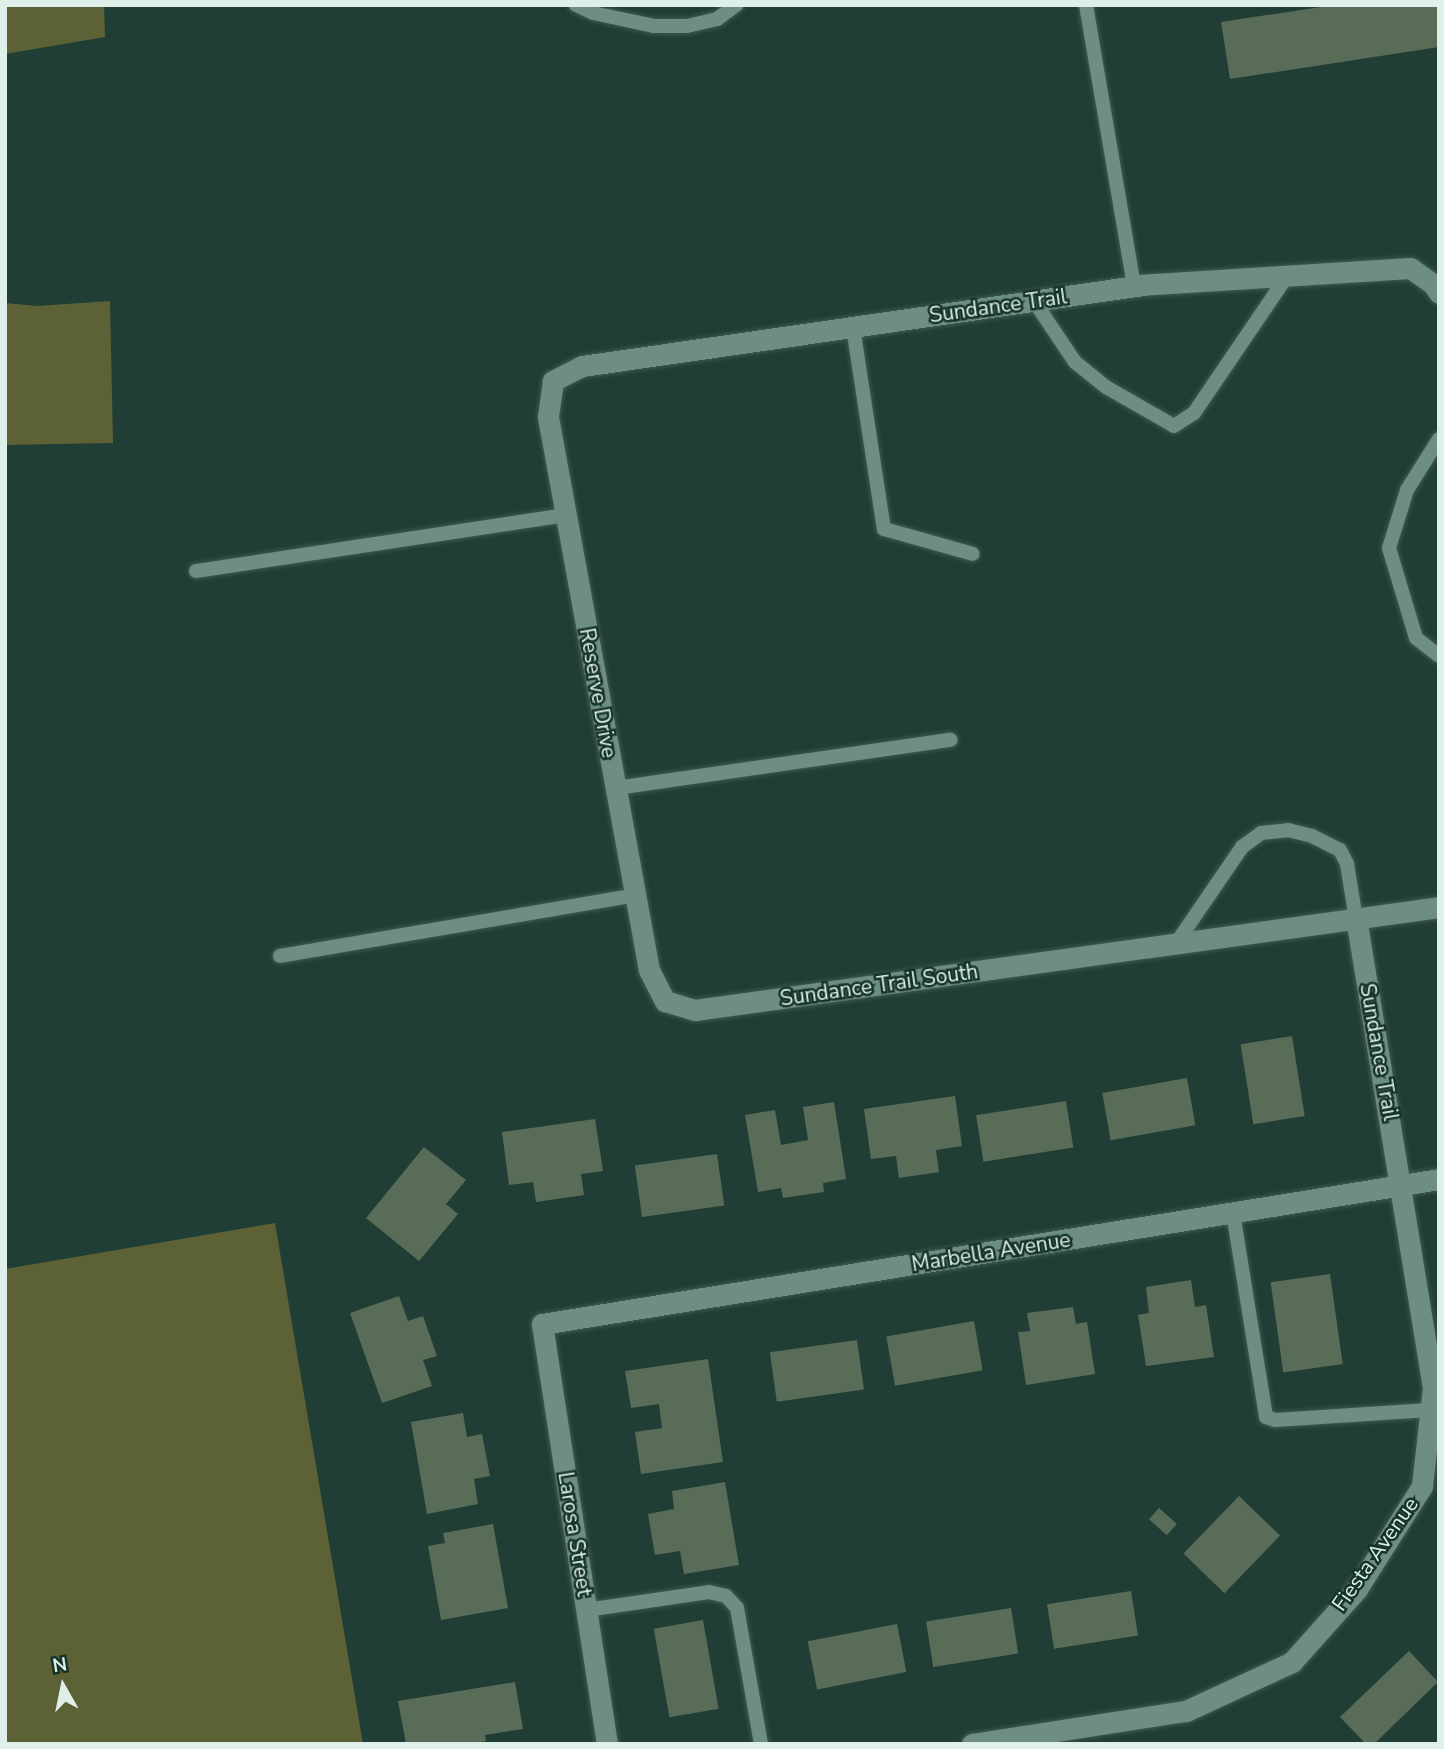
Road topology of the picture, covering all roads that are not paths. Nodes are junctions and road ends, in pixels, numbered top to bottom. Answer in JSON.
{"nodes":[{"id":1,"x":576,"y":5,"type":"edge"},
{"id":2,"x":736,"y":5,"type":"edge"},
{"id":3,"x":1086,"y":5,"type":"edge"},
{"id":4,"x":1287,"y":276,"type":"junction"},
{"id":5,"x":1134,"y":287,"type":"junction"},
{"id":6,"x":1439,"y":293,"type":"edge"},
{"id":7,"x":1034,"y":301,"type":"junction"},
{"id":8,"x":853,"y":327,"type":"junction"},
{"id":9,"x":553,"y":381,"type":"joint"},
{"id":10,"x":1439,"y":439,"type":"edge"},
{"id":11,"x":566,"y":515,"type":"junction"},
{"id":12,"x":973,"y":554,"type":"dead end"},
{"id":13,"x":196,"y":571,"type":"dead end"},
{"id":14,"x":1439,"y":656,"type":"edge"},
{"id":15,"x":951,"y":740,"type":"dead end"},
{"id":16,"x":615,"y":788,"type":"junction"},
{"id":17,"x":635,"y":895,"type":"junction"},
{"id":18,"x":1439,"y":907,"type":"edge"},
{"id":19,"x":1356,"y":919,"type":"junction"},
{"id":20,"x":1175,"y":945,"type":"junction"},
{"id":21,"x":280,"y":956,"type":"dead end"},
{"id":22,"x":665,"y":1001,"type":"joint"},
{"id":23,"x":1439,"y":1179,"type":"edge"},
{"id":24,"x":1401,"y":1186,"type":"junction"},
{"id":25,"x":1233,"y":1213,"type":"junction"},
{"id":26,"x":542,"y":1324,"type":"joint"},
{"id":27,"x":1430,"y":1409,"type":"junction"},
{"id":28,"x":586,"y":1610,"type":"junction"},
{"id":29,"x":607,"y":1744,"type":"edge"},
{"id":30,"x":761,"y":1744,"type":"edge"},
{"id":31,"x":972,"y":1744,"type":"edge"}],
"edges":[{"from":1,"to":2,"type":"lane"},
{"from":3,"to":5,"type":"lane"},
{"from":4,"to":5,"type":"street","name":"Sundance Trail"},
{"from":4,"to":6,"type":"street","name":"Sundance Trail"},
{"from":4,"to":7,"type":"lane"},
{"from":5,"to":7,"type":"street","name":"Sundance Trail"},
{"from":7,"to":8,"type":"street","name":"Sundance Trail"},
{"from":8,"to":9,"type":"street","name":"Sundance Trail"},
{"from":8,"to":12,"type":"lane"},
{"from":9,"to":11,"type":"street","name":"Reserve Drive"},
{"from":10,"to":14,"type":"lane"},
{"from":11,"to":13,"type":"lane"},
{"from":11,"to":16,"type":"street","name":"Reserve Drive"},
{"from":15,"to":16,"type":"lane"},
{"from":16,"to":17,"type":"street","name":"Reserve Drive"},
{"from":17,"to":21,"type":"lane"},
{"from":17,"to":22,"type":"street","name":"Reserve Drive"},
{"from":18,"to":19,"type":"street"},
{"from":19,"to":20,"type":"street"},
{"from":19,"to":20,"type":"lane"},
{"from":19,"to":24,"type":"street","name":"Sundance Trail"},
{"from":20,"to":22,"type":"street","name":"Sundance Trail South"},
{"from":23,"to":24,"type":"street","name":"Marbella Avenue"},
{"from":24,"to":25,"type":"street","name":"Marbella Avenue"},
{"from":24,"to":27,"type":"street","name":"Fiesta Avenue"},
{"from":25,"to":26,"type":"street","name":"Marbella Avenue"},
{"from":25,"to":27,"type":"lane"},
{"from":26,"to":28,"type":"street","name":"Larosa Street"},
{"from":27,"to":31,"type":"street","name":"Fiesta Avenue"},
{"from":28,"to":29,"type":"street","name":"Larosa Street"},
{"from":28,"to":30,"type":"lane"}]}
